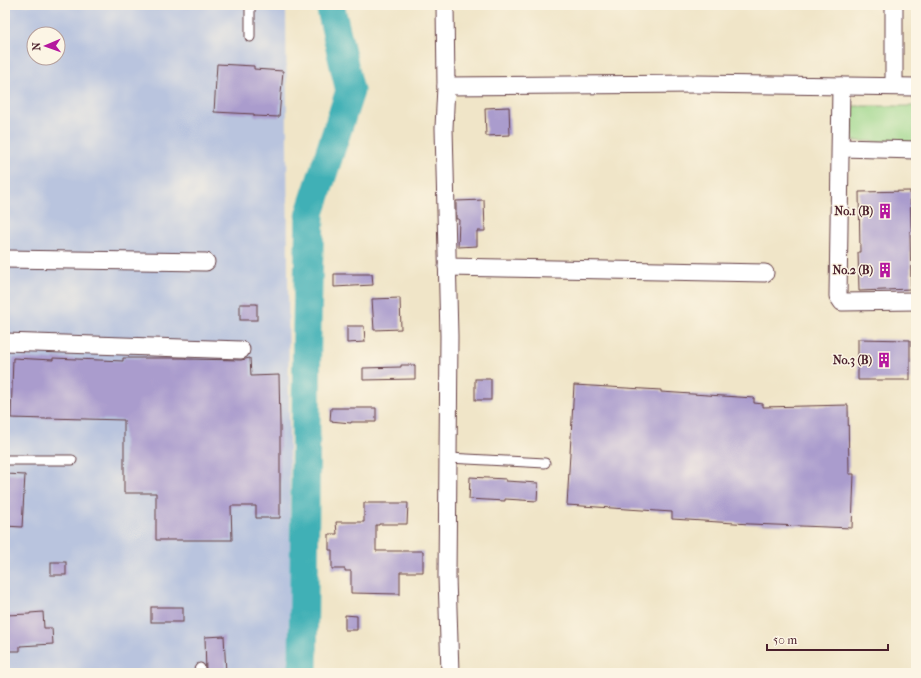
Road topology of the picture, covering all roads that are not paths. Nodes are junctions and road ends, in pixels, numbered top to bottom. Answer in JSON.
{"nodes":[{"id":1,"x":250,"y":5,"type":"edge"},
{"id":2,"x":445,"y":5,"type":"edge"},
{"id":3,"x":894,"y":5,"type":"edge"},
{"id":4,"x":250,"y":37,"type":"dead end"},
{"id":5,"x":446,"y":86,"type":"junction"},
{"id":6,"x":842,"y":86,"type":"junction"},
{"id":7,"x":894,"y":86,"type":"junction"},
{"id":8,"x":916,"y":87,"type":"edge"},
{"id":9,"x":841,"y":148,"type":"junction"},
{"id":10,"x":916,"y":150,"type":"edge"},
{"id":11,"x":5,"y":259,"type":"edge"},
{"id":12,"x":206,"y":262,"type":"dead end"},
{"id":13,"x":447,"y":267,"type":"junction"},
{"id":14,"x":765,"y":273,"type":"dead end"},
{"id":15,"x":916,"y":301,"type":"edge"},
{"id":16,"x":5,"y":342,"type":"edge"},
{"id":17,"x":241,"y":350,"type":"dead end"},
{"id":18,"x":448,"y":458,"type":"junction"},
{"id":19,"x":5,"y":460,"type":"edge"},
{"id":20,"x":72,"y":460,"type":"dead end"},
{"id":21,"x":545,"y":463,"type":"dead end"},
{"id":22,"x":450,"y":673,"type":"edge"}],
"edges":[{"from":1,"to":4,"type":"lane"},
{"from":2,"to":5,"type":"street"},
{"from":3,"to":7,"type":"street"},
{"from":5,"to":6,"type":"street"},
{"from":5,"to":13,"type":"street"},
{"from":6,"to":7,"type":"street"},
{"from":6,"to":9,"type":"street"},
{"from":7,"to":8,"type":"street"},
{"from":9,"to":10,"type":"street"},
{"from":9,"to":15,"type":"street"},
{"from":11,"to":12,"type":"street"},
{"from":13,"to":14,"type":"street"},
{"from":13,"to":18,"type":"street"},
{"from":16,"to":17,"type":"street"},
{"from":18,"to":21,"type":"lane"},
{"from":18,"to":22,"type":"street"},
{"from":19,"to":20,"type":"lane"}]}
